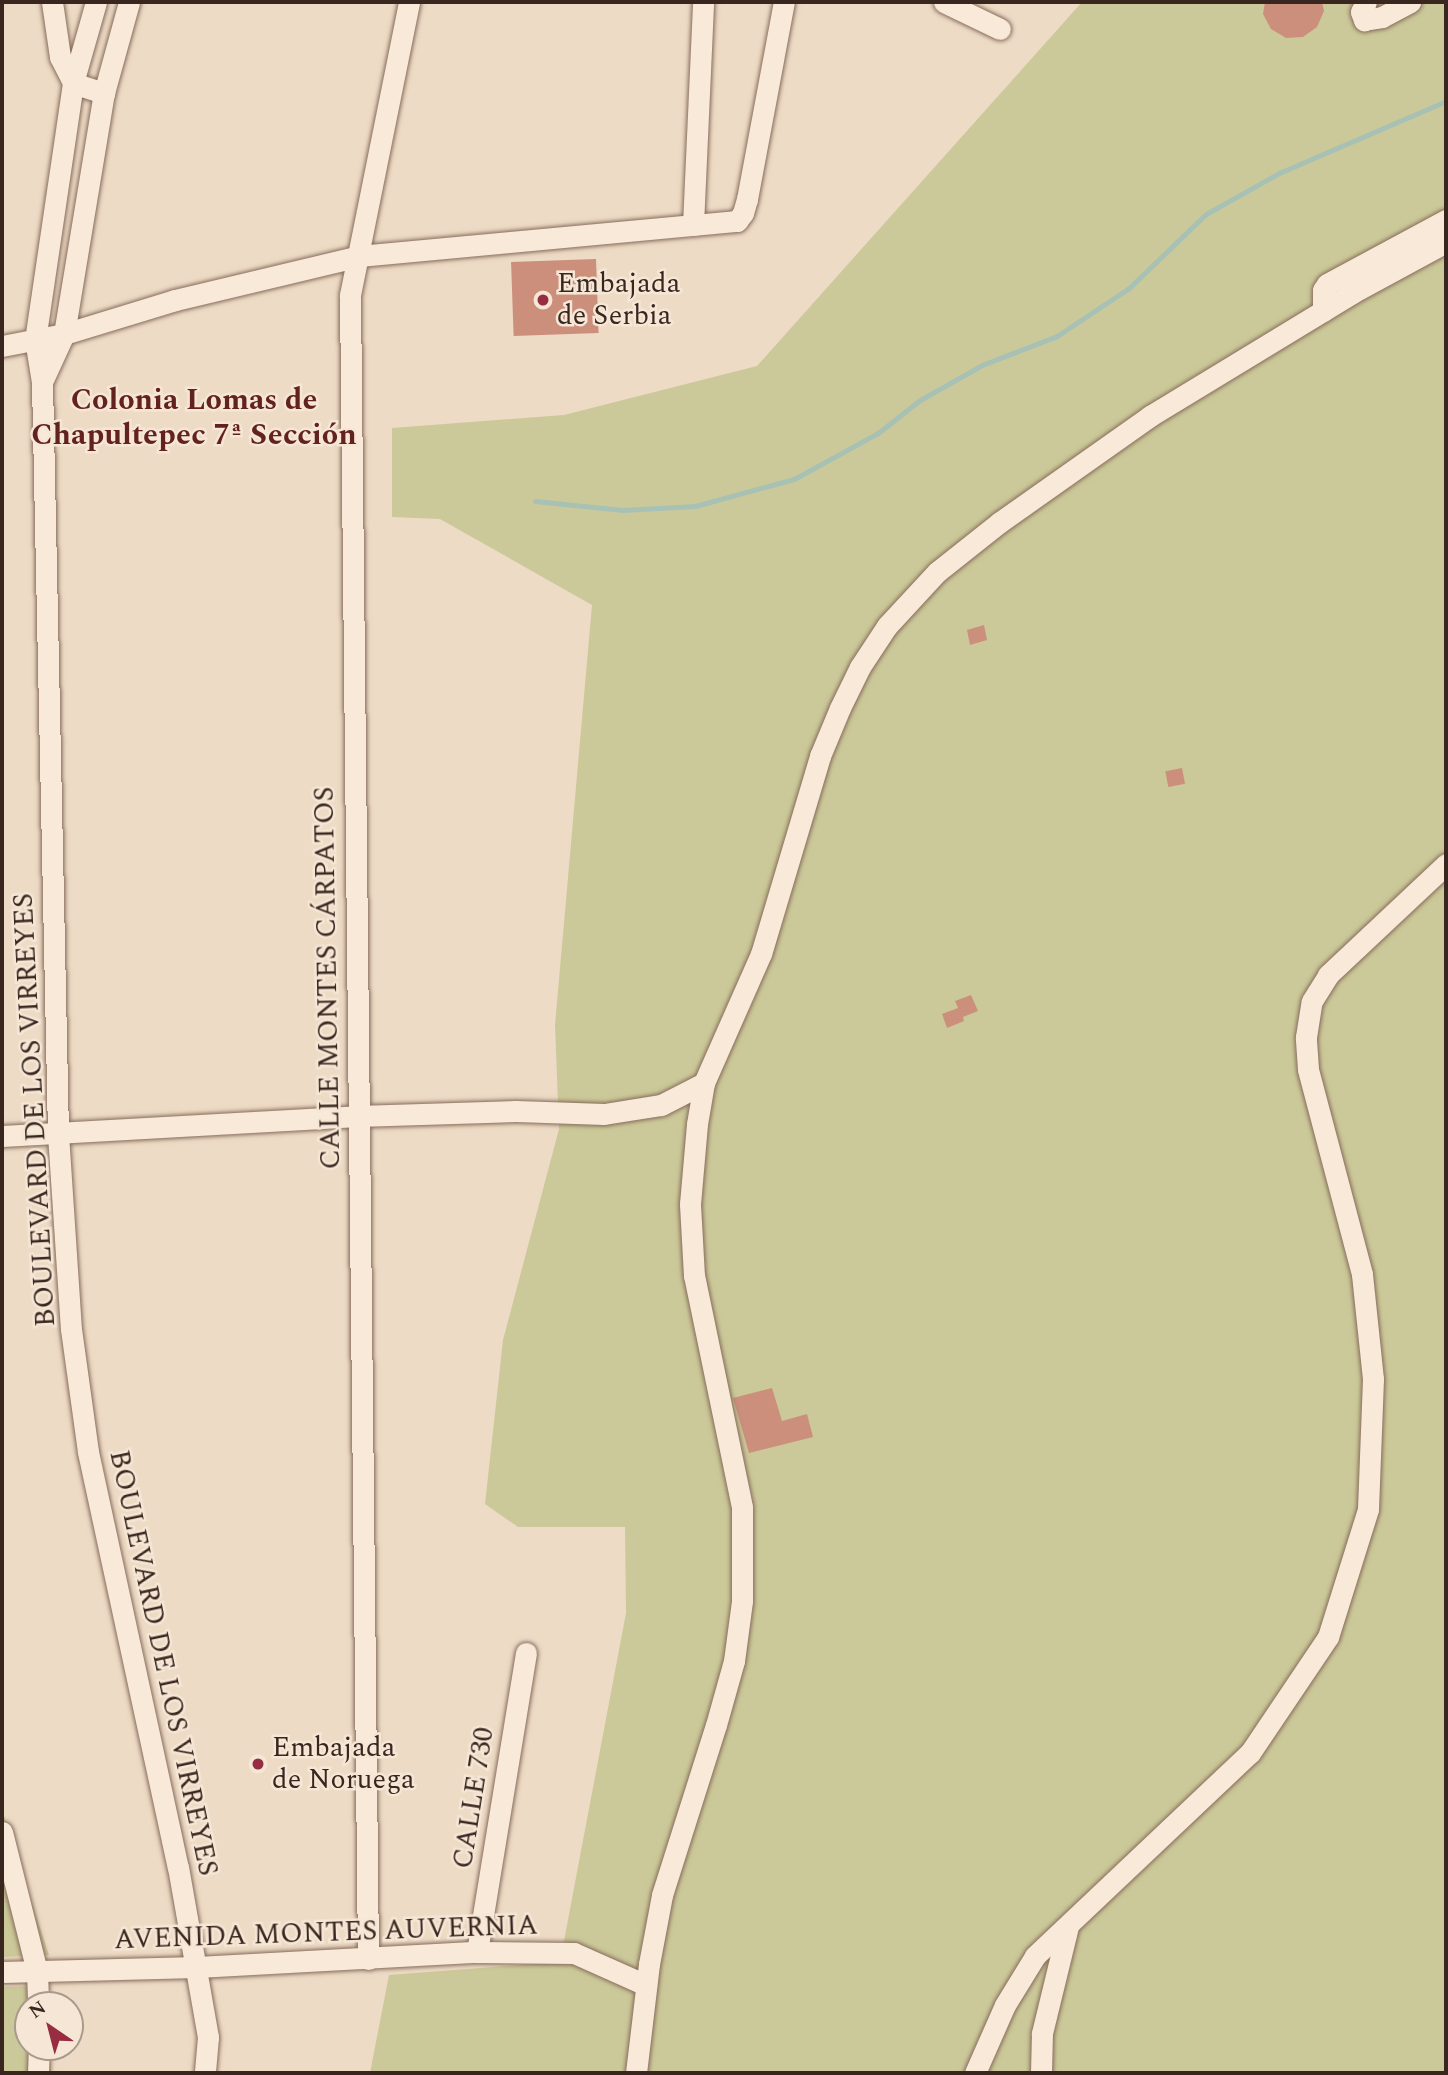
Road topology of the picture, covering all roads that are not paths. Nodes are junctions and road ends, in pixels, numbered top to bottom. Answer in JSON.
{"nodes":[{"id":1,"x":52,"y":2,"type":"edge"},
{"id":2,"x":96,"y":2,"type":"edge"},
{"id":3,"x":129,"y":2,"type":"edge"},
{"id":4,"x":409,"y":2,"type":"edge"},
{"id":5,"x":703,"y":2,"type":"edge"},
{"id":6,"x":784,"y":2,"type":"edge"},
{"id":7,"x":944,"y":2,"type":"edge"},
{"id":8,"x":1366,"y":2,"type":"edge"},
{"id":9,"x":1410,"y":2,"type":"edge"},
{"id":10,"x":1000,"y":29,"type":"dead end"},
{"id":11,"x":73,"y":83,"type":"junction"},
{"id":12,"x":104,"y":93,"type":"junction"},
{"id":13,"x":1446,"y":220,"type":"edge"},
{"id":14,"x":693,"y":225,"type":"junction"},
{"id":15,"x":1446,"y":242,"type":"edge"},
{"id":16,"x":359,"y":256,"type":"junction"},
{"id":17,"x":1323,"y":311,"type":"junction"},
{"id":18,"x":64,"y":334,"type":"junction"},
{"id":19,"x":36,"y":339,"type":"junction"},
{"id":20,"x":2,"y":346,"type":"edge"},
{"id":21,"x":42,"y":382,"type":"junction"},
{"id":22,"x":1446,"y":864,"type":"edge"},
{"id":23,"x":704,"y":1083,"type":"junction"},
{"id":24,"x":357,"y":1116,"type":"junction"},
{"id":25,"x":58,"y":1134,"type":"junction"},
{"id":26,"x":2,"y":1136,"type":"edge"},
{"id":27,"x":526,"y":1653,"type":"dead end"},
{"id":28,"x":2,"y":1832,"type":"edge"},
{"id":29,"x":1069,"y":1924,"type":"junction"},
{"id":30,"x":477,"y":1952,"type":"junction"},
{"id":31,"x":368,"y":1959,"type":"junction"},
{"id":32,"x":197,"y":1967,"type":"junction"},
{"id":33,"x":37,"y":1971,"type":"junction"},
{"id":34,"x":2,"y":1972,"type":"edge"},
{"id":35,"x":646,"y":1985,"type":"junction"},
{"id":36,"x":38,"y":1991,"type":"edge"},
{"id":37,"x":205,"y":2073,"type":"edge"},
{"id":38,"x":636,"y":2073,"type":"edge"},
{"id":39,"x":975,"y":2073,"type":"edge"},
{"id":40,"x":1041,"y":2073,"type":"edge"}],
"edges":[{"from":1,"to":11,"type":"street"},
{"from":2,"to":11,"type":"street","name":"BOULEVARD DE LOS VIRREYES"},
{"from":3,"to":12,"type":"street","name":"BOULEVARD DE LOS VIRREYES"},
{"from":4,"to":16,"type":"street","name":"CALLE MONTES CÁRPATOS"},
{"from":5,"to":14,"type":"street"},
{"from":6,"to":14,"type":"street"},
{"from":7,"to":10,"type":"street"},
{"from":8,"to":9,"type":"street"},
{"from":11,"to":12,"type":"street"},
{"from":11,"to":19,"type":"street","name":"BOULEVARD DE LOS VIRREYES"},
{"from":12,"to":18,"type":"street","name":"BOULEVARD DE LOS VIRREYES"},
{"from":13,"to":17,"type":"street"},
{"from":14,"to":16,"type":"street"},
{"from":15,"to":17,"type":"street"},
{"from":16,"to":18,"type":"street"},
{"from":16,"to":24,"type":"street","name":"CALLE MONTES CÁRPATOS"},
{"from":17,"to":23,"type":"street"},
{"from":18,"to":19,"type":"street"},
{"from":18,"to":21,"type":"street","name":"BOULEVARD DE LOS VIRREYES"},
{"from":19,"to":20,"type":"street"},
{"from":19,"to":21,"type":"street","name":"BOULEVARD DE LOS VIRREYES"},
{"from":21,"to":25,"type":"street","name":"BOULEVARD DE LOS VIRREYES"},
{"from":22,"to":29,"type":"street"},
{"from":23,"to":24,"type":"street"},
{"from":23,"to":35,"type":"street"},
{"from":24,"to":25,"type":"street"},
{"from":24,"to":31,"type":"street","name":"CALLE MONTES CÁRPATOS"},
{"from":25,"to":26,"type":"street"},
{"from":25,"to":32,"type":"street","name":"BOULEVARD DE LOS VIRREYES"},
{"from":27,"to":30,"type":"street","name":"CALLE 730"},
{"from":28,"to":33,"type":"street"},
{"from":29,"to":39,"type":"street"},
{"from":29,"to":40,"type":"street"},
{"from":30,"to":31,"type":"street","name":"AVENIDA MONTES AUVERNIA"},
{"from":30,"to":35,"type":"street","name":"AVENIDA MONTES AUVERNIA"},
{"from":31,"to":32,"type":"street","name":"AVENIDA MONTES AUVERNIA"},
{"from":32,"to":33,"type":"street","name":"AVENIDA MONTES AUVERNIA"},
{"from":32,"to":37,"type":"street","name":"BOULEVARD DE LOS VIRREYES"},
{"from":33,"to":34,"type":"street","name":"AVENIDA MONTES AUVERNIA"},
{"from":33,"to":36,"type":"street"},
{"from":35,"to":38,"type":"street"}]}
